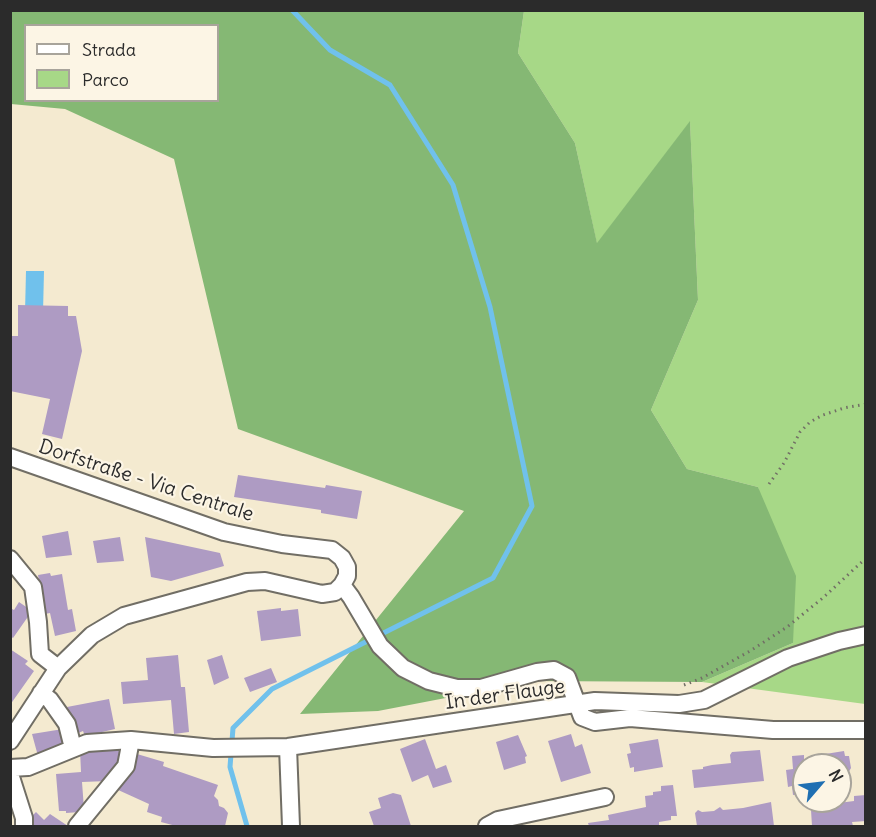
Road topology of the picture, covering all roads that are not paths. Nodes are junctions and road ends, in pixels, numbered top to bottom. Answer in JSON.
{"nodes":[{"id":1,"x":10,"y":457,"type":"edge"},
{"id":2,"x":10,"y":559,"type":"edge"},
{"id":3,"x":345,"y":588,"type":"junction"},
{"id":4,"x":866,"y":635,"type":"edge"},
{"id":5,"x":58,"y":668,"type":"junction"},
{"id":6,"x":41,"y":693,"type":"junction"},
{"id":7,"x":576,"y":704,"type":"junction"},
{"id":8,"x":866,"y":730,"type":"edge"},
{"id":9,"x":131,"y":740,"type":"junction"},
{"id":10,"x":10,"y":741,"type":"edge"},
{"id":11,"x":288,"y":747,"type":"junction"},
{"id":12,"x":73,"y":748,"type":"junction"},
{"id":13,"x":10,"y":768,"type":"edge"},
{"id":14,"x":10,"y":774,"type":"edge"},
{"id":15,"x":605,"y":797,"type":"dead end"},
{"id":16,"x":24,"y":826,"type":"edge"},
{"id":17,"x":77,"y":826,"type":"edge"},
{"id":18,"x":291,"y":826,"type":"edge"},
{"id":19,"x":487,"y":826,"type":"edge"}],
"edges":[{"from":1,"to":3,"type":"street","name":"Dorfstraße - Via Centrale"},
{"from":2,"to":5,"type":"street"},
{"from":3,"to":5,"type":"street"},
{"from":3,"to":7,"type":"street"},
{"from":4,"to":7,"type":"street"},
{"from":5,"to":6,"type":"street"},
{"from":6,"to":10,"type":"street"},
{"from":6,"to":12,"type":"street"},
{"from":7,"to":8,"type":"street","name":"In der Flauge"},
{"from":7,"to":11,"type":"street","name":"In der Flauge"},
{"from":9,"to":11,"type":"street"},
{"from":9,"to":12,"type":"street"},
{"from":9,"to":17,"type":"street"},
{"from":11,"to":18,"type":"street"},
{"from":12,"to":13,"type":"street"},
{"from":14,"to":16,"type":"street"},
{"from":15,"to":19,"type":"street"}]}
